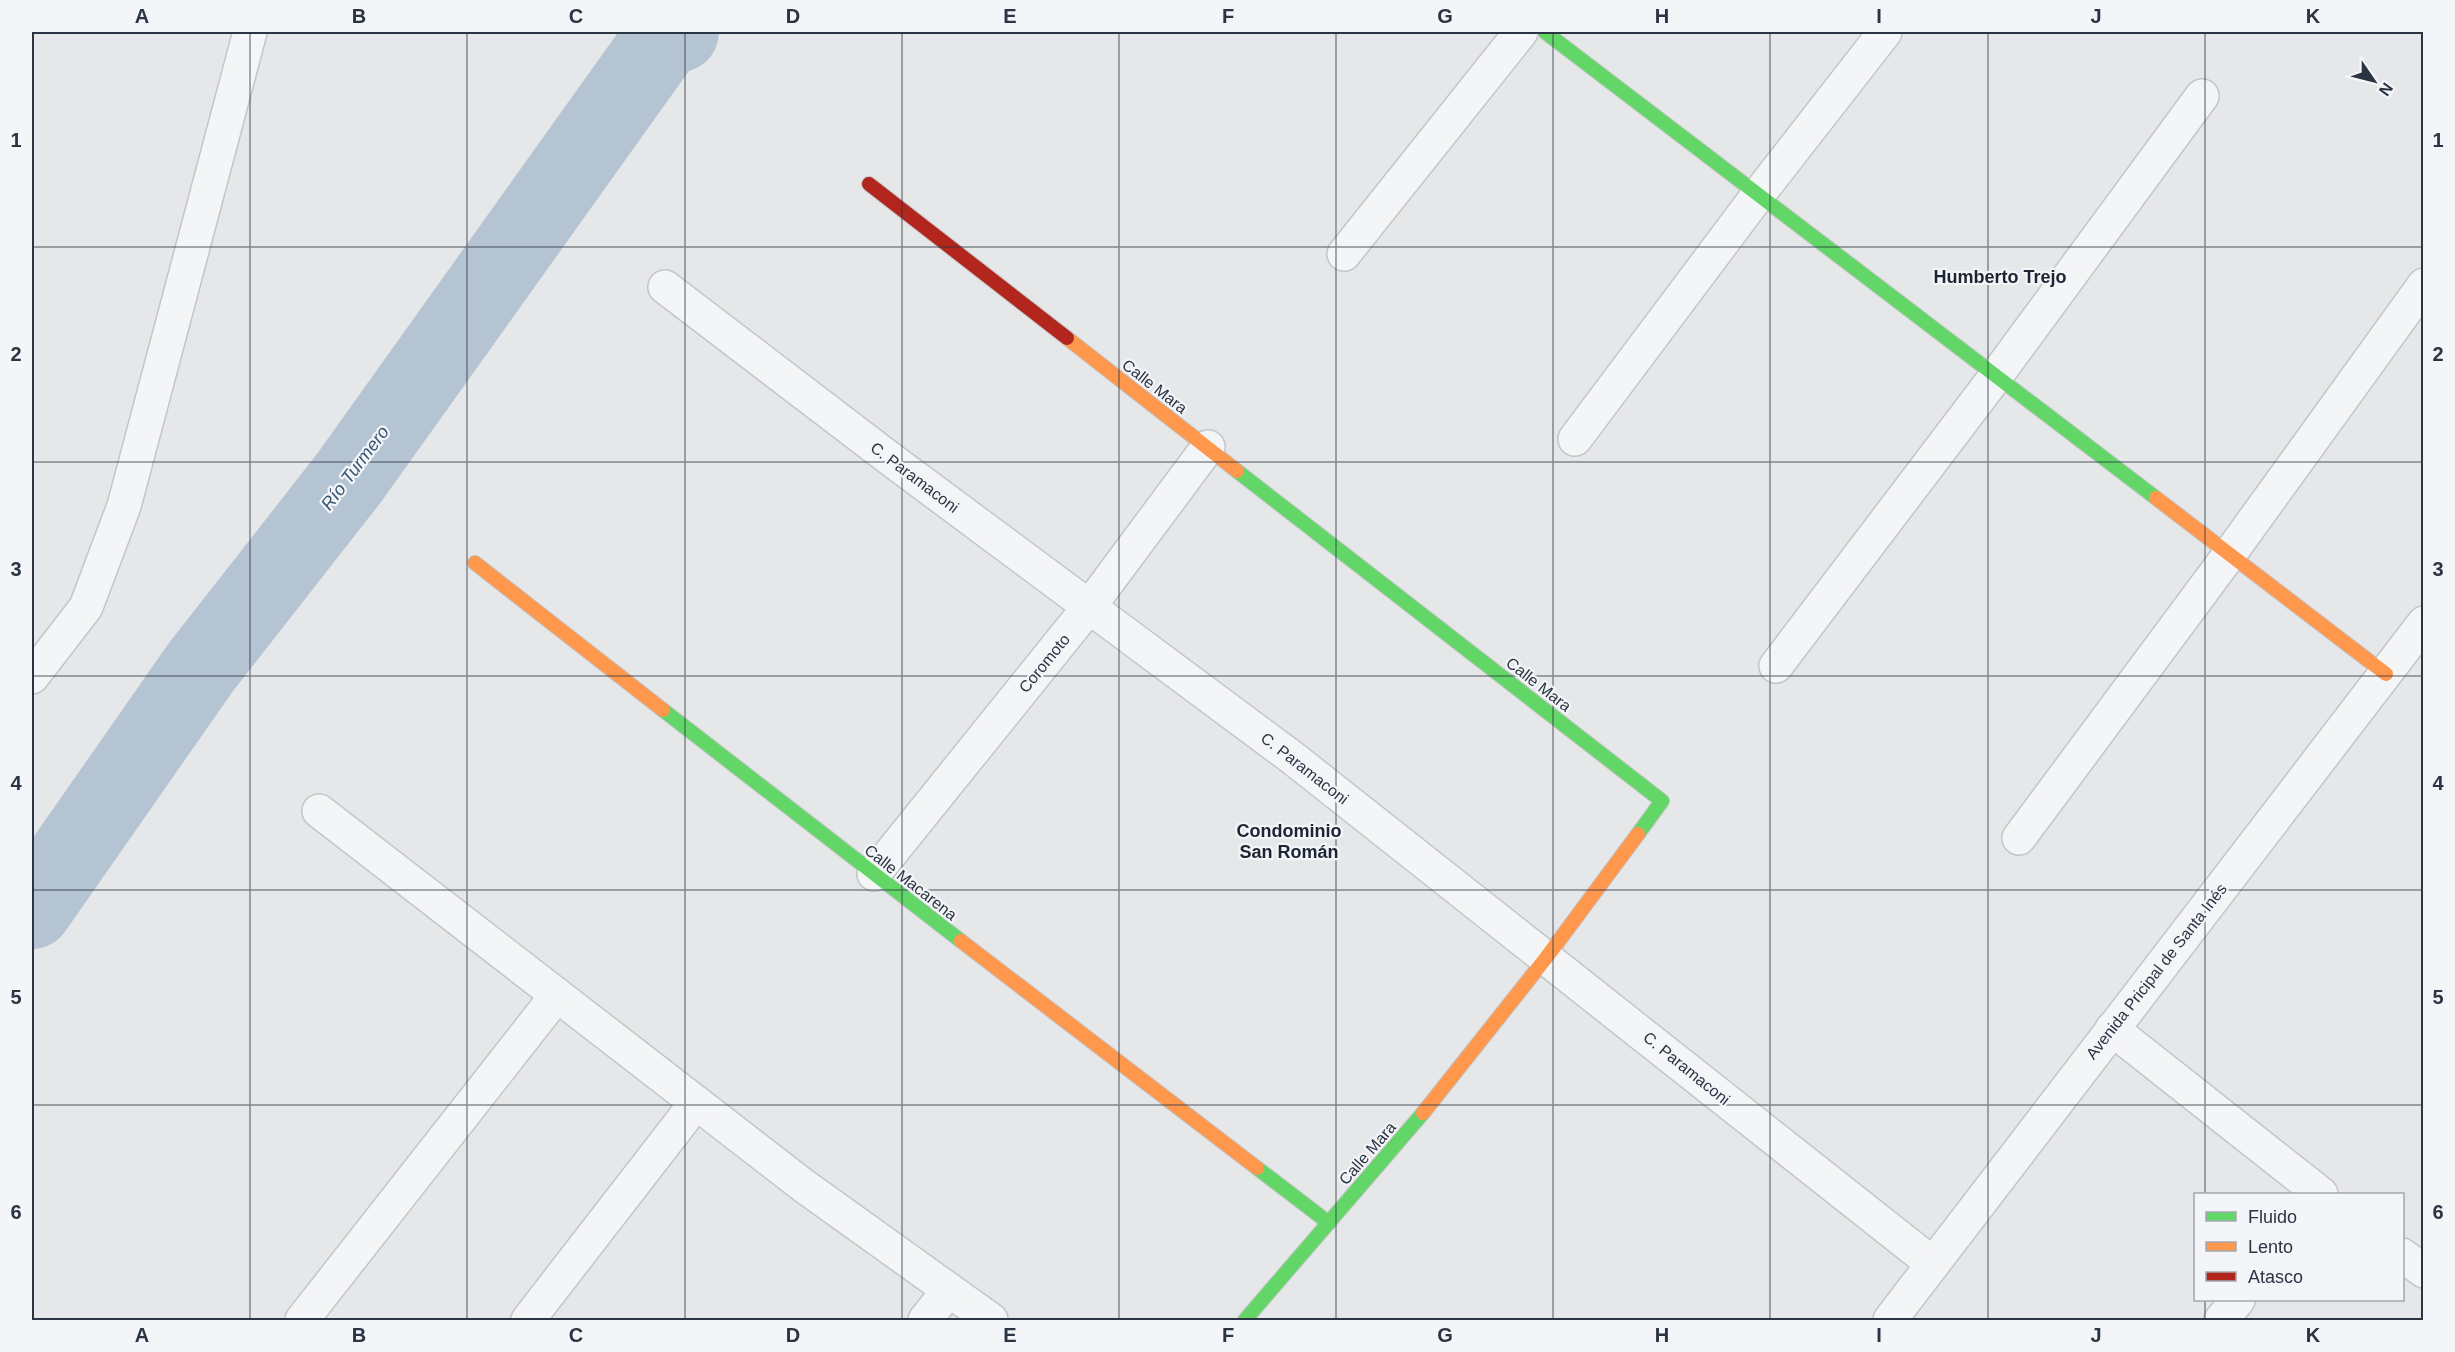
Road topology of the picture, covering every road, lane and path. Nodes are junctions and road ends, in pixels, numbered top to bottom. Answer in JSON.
{"nodes":[{"id":1,"x":250,"y":32,"type":"edge"},
{"id":2,"x":1521,"y":32,"type":"edge"},
{"id":3,"x":1545,"y":32,"type":"edge"},
{"id":4,"x":1885,"y":32,"type":"edge"},
{"id":5,"x":2202,"y":96,"type":"dead end"},
{"id":6,"x":868,"y":184,"type":"dead end"},
{"id":7,"x":1758,"y":195,"type":"junction"},
{"id":8,"x":1344,"y":254,"type":"dead end"},
{"id":9,"x":2424,"y":285,"type":"edge"},
{"id":10,"x":665,"y":287,"type":"dead end"},
{"id":11,"x":1996,"y":376,"type":"junction"},
{"id":12,"x":1575,"y":439,"type":"dead end"},
{"id":13,"x":1208,"y":447,"type":"junction"},
{"id":14,"x":2229,"y":555,"type":"junction"},
{"id":15,"x":475,"y":563,"type":"dead end"},
{"id":16,"x":1089,"y":607,"type":"junction"},
{"id":17,"x":2424,"y":623,"type":"edge"},
{"id":18,"x":1776,"y":666,"type":"dead end"},
{"id":19,"x":2386,"y":674,"type":"junction"},
{"id":20,"x":32,"y":677,"type":"edge"},
{"id":21,"x":319,"y":811,"type":"dead end"},
{"id":22,"x":2019,"y":838,"type":"dead end"},
{"id":23,"x":874,"y":874,"type":"junction"},
{"id":24,"x":1546,"y":958,"type":"junction"},
{"id":25,"x":557,"y":994,"type":"junction"},
{"id":26,"x":2112,"y":1029,"type":"junction"},
{"id":27,"x":696,"y":1103,"type":"junction"},
{"id":28,"x":2319,"y":1193,"type":"edge"},
{"id":29,"x":1329,"y":1223,"type":"junction"},
{"id":30,"x":2404,"y":1256,"type":"edge"},
{"id":31,"x":1933,"y":1264,"type":"junction"},
{"id":32,"x":2424,"y":1271,"type":"edge"},
{"id":33,"x":949,"y":1290,"type":"junction"},
{"id":34,"x":2236,"y":1301,"type":"edge"},
{"id":35,"x":302,"y":1320,"type":"edge"},
{"id":36,"x":528,"y":1320,"type":"edge"},
{"id":37,"x":925,"y":1320,"type":"edge"},
{"id":38,"x":991,"y":1320,"type":"edge"},
{"id":39,"x":1245,"y":1320,"type":"edge"},
{"id":40,"x":1890,"y":1320,"type":"edge"},
{"id":41,"x":2222,"y":1320,"type":"edge"}],
"edges":[{"from":1,"to":20,"type":"street"},
{"from":2,"to":8,"type":"street"},
{"from":3,"to":7,"type":"street"},
{"from":4,"to":7,"type":"street"},
{"from":5,"to":11,"type":"street"},
{"from":6,"to":13,"type":"street","name":"Calle Mara"},
{"from":7,"to":11,"type":"street"},
{"from":7,"to":12,"type":"street"},
{"from":9,"to":14,"type":"street"},
{"from":10,"to":16,"type":"street","name":"C. Paramaconi"},
{"from":11,"to":14,"type":"street"},
{"from":11,"to":18,"type":"street"},
{"from":13,"to":16,"type":"street","name":"Coromoto"},
{"from":13,"to":24,"type":"street","name":"Calle Mara"},
{"from":14,"to":19,"type":"street"},
{"from":14,"to":22,"type":"street"},
{"from":15,"to":23,"type":"street","name":"Calle Macarena"},
{"from":16,"to":23,"type":"street","name":"Coromoto"},
{"from":16,"to":24,"type":"street","name":"C. Paramaconi"},
{"from":17,"to":19,"type":"street","name":"Avenida Pricipal de Santa Inés"},
{"from":19,"to":26,"type":"street","name":"Avenida Pricipal de Santa Inés"},
{"from":21,"to":25,"type":"street"},
{"from":23,"to":29,"type":"street","name":"Calle Macarena"},
{"from":24,"to":29,"type":"street","name":"Calle Mara"},
{"from":24,"to":31,"type":"street","name":"C. Paramaconi"},
{"from":25,"to":27,"type":"street"},
{"from":25,"to":35,"type":"street"},
{"from":26,"to":28,"type":"street"},
{"from":26,"to":31,"type":"street","name":"Avenida Pricipal de Santa Inés"},
{"from":27,"to":33,"type":"street"},
{"from":27,"to":36,"type":"street"},
{"from":29,"to":39,"type":"street","name":"Calle Mara"},
{"from":30,"to":32,"type":"street"},
{"from":31,"to":40,"type":"street","name":"Avenida Pricipal de Santa Inés"},
{"from":33,"to":37,"type":"street"},
{"from":33,"to":38,"type":"street"},
{"from":34,"to":41,"type":"street"}]}
